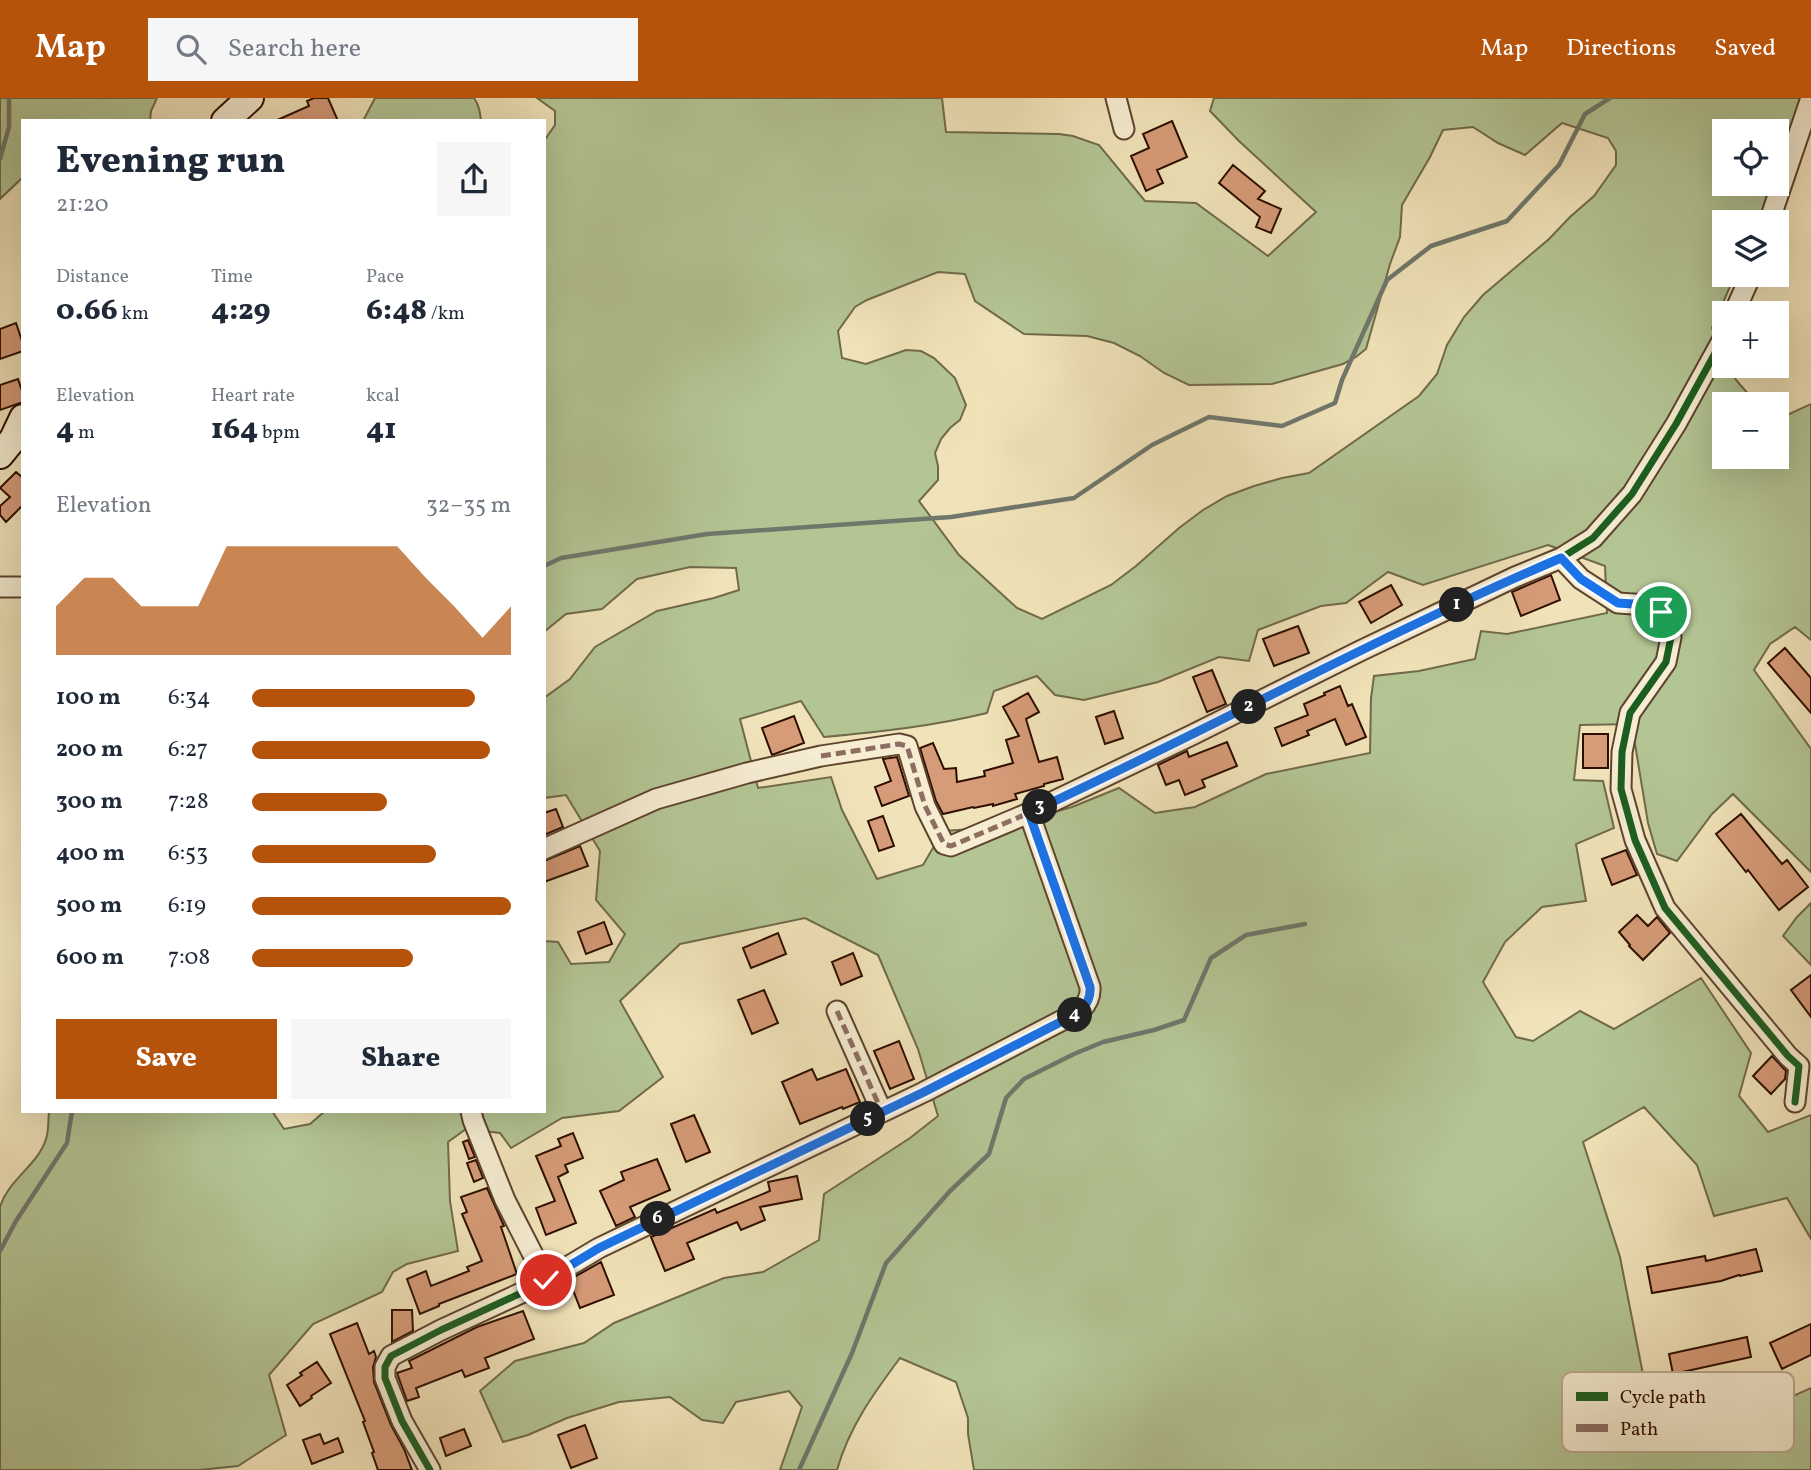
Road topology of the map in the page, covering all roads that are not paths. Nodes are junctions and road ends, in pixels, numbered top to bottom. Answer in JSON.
{"nodes":[{"id":1,"x":250,"y":98,"type":"edge"},
{"id":2,"x":1116,"y":98,"type":"edge"},
{"id":3,"x":1811,"y":98,"type":"edge"},
{"id":4,"x":227,"y":119,"type":"edge"},
{"id":5,"x":1124,"y":129,"type":"dead end"},
{"id":6,"x":1773,"y":210,"type":"edge"},
{"id":7,"x":1712,"y":359,"type":"edge"},
{"id":8,"x":21,"y":422,"type":"edge"},
{"id":9,"x":0,"y":455,"type":"edge"},
{"id":10,"x":1561,"y":558,"type":"junction"},
{"id":11,"x":0,"y":587,"type":"edge"},
{"id":12,"x":21,"y":587,"type":"edge"},
{"id":13,"x":1029,"y":813,"type":"junction"},
{"id":14,"x":546,"y":848,"type":"edge"},
{"id":15,"x":837,"y":1011,"type":"dead end"},
{"id":16,"x":1805,"y":1066,"type":"edge"},
{"id":17,"x":1795,"y":1102,"type":"dead end"},
{"id":18,"x":882,"y":1112,"type":"junction"},
{"id":19,"x":472,"y":1113,"type":"edge"},
{"id":20,"x":546,"y":1280,"type":"junction"},
{"id":21,"x":430,"y":1470,"type":"edge"}],
"edges":[{"from":1,"to":4,"type":"street"},
{"from":2,"to":5,"type":"street"},
{"from":3,"to":6,"type":"street"},
{"from":7,"to":10,"type":"street"},
{"from":8,"to":9,"type":"street"},
{"from":10,"to":13,"type":"street"},
{"from":10,"to":16,"type":"street"},
{"from":11,"to":12,"type":"street"},
{"from":13,"to":14,"type":"street"},
{"from":13,"to":18,"type":"street"},
{"from":15,"to":18,"type":"street"},
{"from":16,"to":17,"type":"street"},
{"from":18,"to":20,"type":"street"},
{"from":19,"to":20,"type":"street"},
{"from":20,"to":21,"type":"street"}]}
